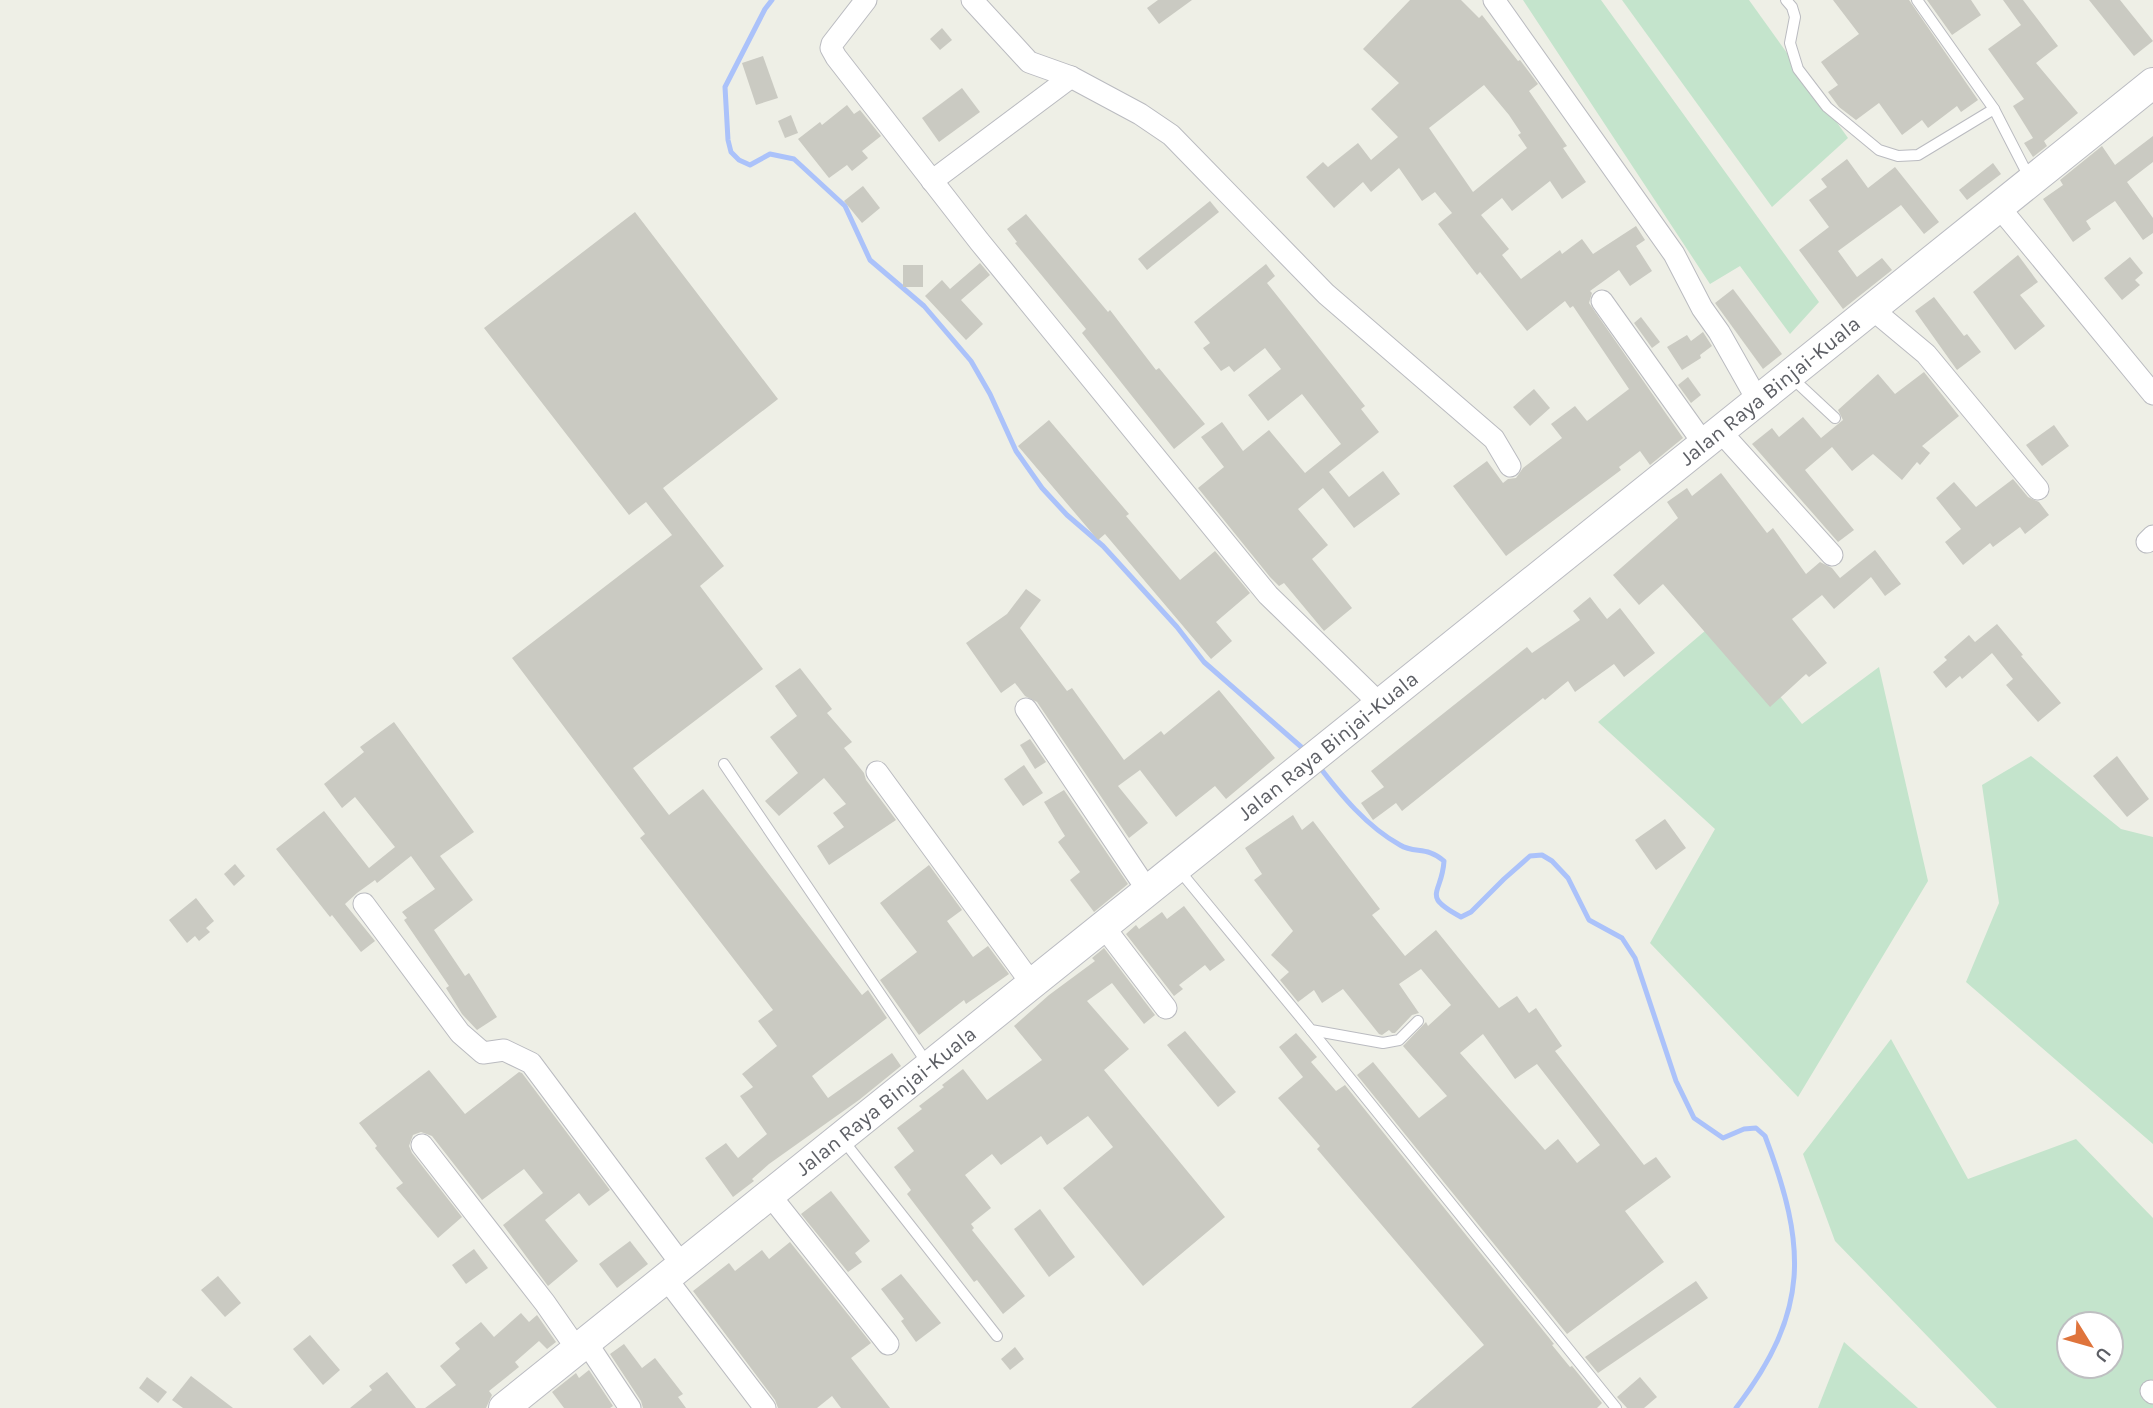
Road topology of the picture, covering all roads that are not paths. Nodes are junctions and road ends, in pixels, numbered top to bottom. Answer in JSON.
{"nodes":[{"id":1,"x":866,"y":0,"type":"edge"},
{"id":2,"x":972,"y":0,"type":"edge"},
{"id":3,"x":1494,"y":0,"type":"edge"},
{"id":4,"x":1786,"y":0,"type":"edge"},
{"id":5,"x":1917,"y":0,"type":"edge"},
{"id":6,"x":1071,"y":77,"type":"junction"},
{"id":7,"x":2153,"y":83,"type":"edge"},
{"id":8,"x":1994,"y":109,"type":"junction"},
{"id":9,"x":932,"y":181,"type":"junction"},
{"id":10,"x":2031,"y":181,"type":"junction"},
{"id":11,"x":1999,"y":207,"type":"junction"},
{"id":12,"x":1602,"y":301,"type":"dead end"},
{"id":13,"x":1872,"y":309,"type":"junction"},
{"id":14,"x":1789,"y":376,"type":"junction"},
{"id":15,"x":2153,"y":394,"type":"edge"},
{"id":16,"x":1758,"y":401,"type":"junction"},
{"id":17,"x":1835,"y":418,"type":"dead end"},
{"id":18,"x":1712,"y":438,"type":"junction"},
{"id":19,"x":1510,"y":466,"type":"dead end"},
{"id":20,"x":2038,"y":489,"type":"dead end"},
{"id":21,"x":1832,"y":555,"type":"dead end"},
{"id":22,"x":1380,"y":704,"type":"junction"},
{"id":23,"x":1026,"y":709,"type":"dead end"},
{"id":24,"x":724,"y":764,"type":"dead end"},
{"id":25,"x":877,"y":772,"type":"dead end"},
{"id":26,"x":1177,"y":868,"type":"junction"},
{"id":27,"x":1148,"y":891,"type":"junction"},
{"id":28,"x":364,"y":904,"type":"dead end"},
{"id":29,"x":1104,"y":927,"type":"junction"},
{"id":30,"x":1032,"y":984,"type":"junction"},
{"id":31,"x":1166,"y":1009,"type":"dead end"},
{"id":32,"x":1418,"y":1021,"type":"dead end"},
{"id":33,"x":1311,"y":1030,"type":"junction"},
{"id":34,"x":929,"y":1067,"type":"junction"},
{"id":35,"x":841,"y":1138,"type":"junction"},
{"id":36,"x":422,"y":1145,"type":"dead end"},
{"id":37,"x":769,"y":1194,"type":"junction"},
{"id":38,"x":673,"y":1271,"type":"junction"},
{"id":39,"x":998,"y":1336,"type":"dead end"},
{"id":40,"x":888,"y":1344,"type":"dead end"},
{"id":41,"x":582,"y":1345,"type":"junction"},
{"id":42,"x":504,"y":1408,"type":"edge"},
{"id":43,"x":630,"y":1408,"type":"edge"},
{"id":44,"x":765,"y":1408,"type":"edge"},
{"id":45,"x":1616,"y":1408,"type":"edge"}],
"edges":[{"from":1,"to":9,"type":"street"},
{"from":2,"to":6,"type":"street"},
{"from":3,"to":16,"type":"street"},
{"from":4,"to":8,"type":"lane"},
{"from":5,"to":8,"type":"lane"},
{"from":6,"to":9,"type":"street"},
{"from":6,"to":19,"type":"street"},
{"from":7,"to":10,"type":"main road","name":"Jalan Raya Binjai-Kuala"},
{"from":8,"to":10,"type":"lane"},
{"from":9,"to":22,"type":"street"},
{"from":10,"to":11,"type":"main road","name":"Jalan Raya Binjai-Kuala"},
{"from":11,"to":13,"type":"main road","name":"Jalan Raya Binjai-Kuala"},
{"from":11,"to":15,"type":"street"},
{"from":12,"to":18,"type":"street"},
{"from":13,"to":14,"type":"main road","name":"Jalan Raya Binjai-Kuala"},
{"from":13,"to":20,"type":"street"},
{"from":14,"to":16,"type":"main road","name":"Jalan Raya Binjai-Kuala"},
{"from":14,"to":17,"type":"lane"},
{"from":16,"to":18,"type":"main road","name":"Jalan Raya Binjai-Kuala"},
{"from":18,"to":21,"type":"street"},
{"from":18,"to":22,"type":"main road","name":"Jalan Raya Binjai-Kuala"},
{"from":22,"to":26,"type":"main road","name":"Jalan Raya Binjai-Kuala"},
{"from":23,"to":27,"type":"street"},
{"from":24,"to":34,"type":"lane"},
{"from":25,"to":30,"type":"street"},
{"from":26,"to":27,"type":"main road","name":"Jalan Raya Binjai-Kuala"},
{"from":26,"to":33,"type":"lane"},
{"from":27,"to":29,"type":"main road","name":"Jalan Raya Binjai-Kuala"},
{"from":28,"to":38,"type":"street"},
{"from":29,"to":30,"type":"main road","name":"Jalan Raya Binjai-Kuala"},
{"from":29,"to":31,"type":"street"},
{"from":30,"to":34,"type":"main road","name":"Jalan Raya Binjai-Kuala"},
{"from":32,"to":33,"type":"lane"},
{"from":33,"to":45,"type":"lane"},
{"from":34,"to":35,"type":"main road","name":"Jalan Raya Binjai-Kuala"},
{"from":35,"to":37,"type":"main road","name":"Jalan Raya Binjai-Kuala"},
{"from":35,"to":39,"type":"lane"},
{"from":36,"to":41,"type":"street"},
{"from":37,"to":38,"type":"main road","name":"Jalan Raya Binjai-Kuala"},
{"from":37,"to":40,"type":"street"},
{"from":38,"to":41,"type":"main road","name":"Jalan Raya Binjai-Kuala"},
{"from":38,"to":44,"type":"street"},
{"from":41,"to":42,"type":"main road","name":"Jalan Raya Binjai-Kuala"},
{"from":41,"to":43,"type":"street"}]}
